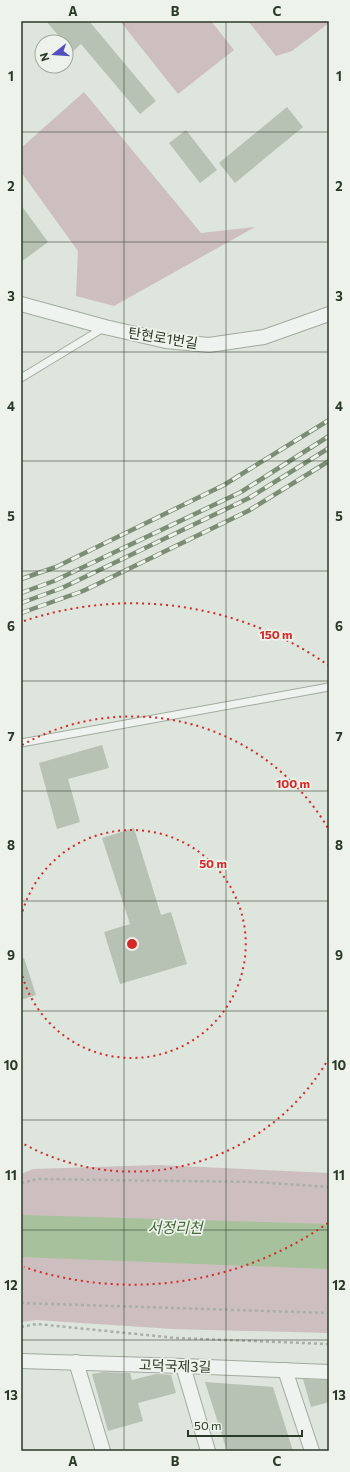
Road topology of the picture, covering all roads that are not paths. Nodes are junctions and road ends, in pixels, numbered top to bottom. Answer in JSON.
{"nodes":[{"id":1,"x":21,"y":304,"type":"edge"},
{"id":2,"x":329,"y":314,"type":"edge"},
{"id":3,"x":105,"y":327,"type":"junction"},
{"id":4,"x":21,"y":378,"type":"edge"},
{"id":5,"x":329,"y":687,"type":"edge"},
{"id":6,"x":21,"y":743,"type":"edge"},
{"id":7,"x":21,"y":1360,"type":"edge"},
{"id":8,"x":76,"y":1362,"type":"junction"},
{"id":9,"x":183,"y":1366,"type":"junction"},
{"id":10,"x":285,"y":1370,"type":"junction"},
{"id":11,"x":329,"y":1372,"type":"edge"},
{"id":12,"x":103,"y":1451,"type":"edge"},
{"id":13,"x":208,"y":1451,"type":"edge"},
{"id":14,"x":312,"y":1451,"type":"edge"}],
"edges":[{"from":1,"to":3,"type":"street","name":"탄현로1번길"},
{"from":2,"to":3,"type":"street","name":"탄현로1번길"},
{"from":3,"to":4,"type":"lane"},
{"from":5,"to":6,"type":"lane"},
{"from":7,"to":8,"type":"street","name":"고덕국제3길"},
{"from":8,"to":9,"type":"street","name":"고덕국제3길"},
{"from":8,"to":12,"type":"street"},
{"from":9,"to":10,"type":"street","name":"고덕국제3길"},
{"from":9,"to":13,"type":"street"},
{"from":10,"to":11,"type":"street","name":"고덕국제3길"},
{"from":10,"to":14,"type":"street"}]}
